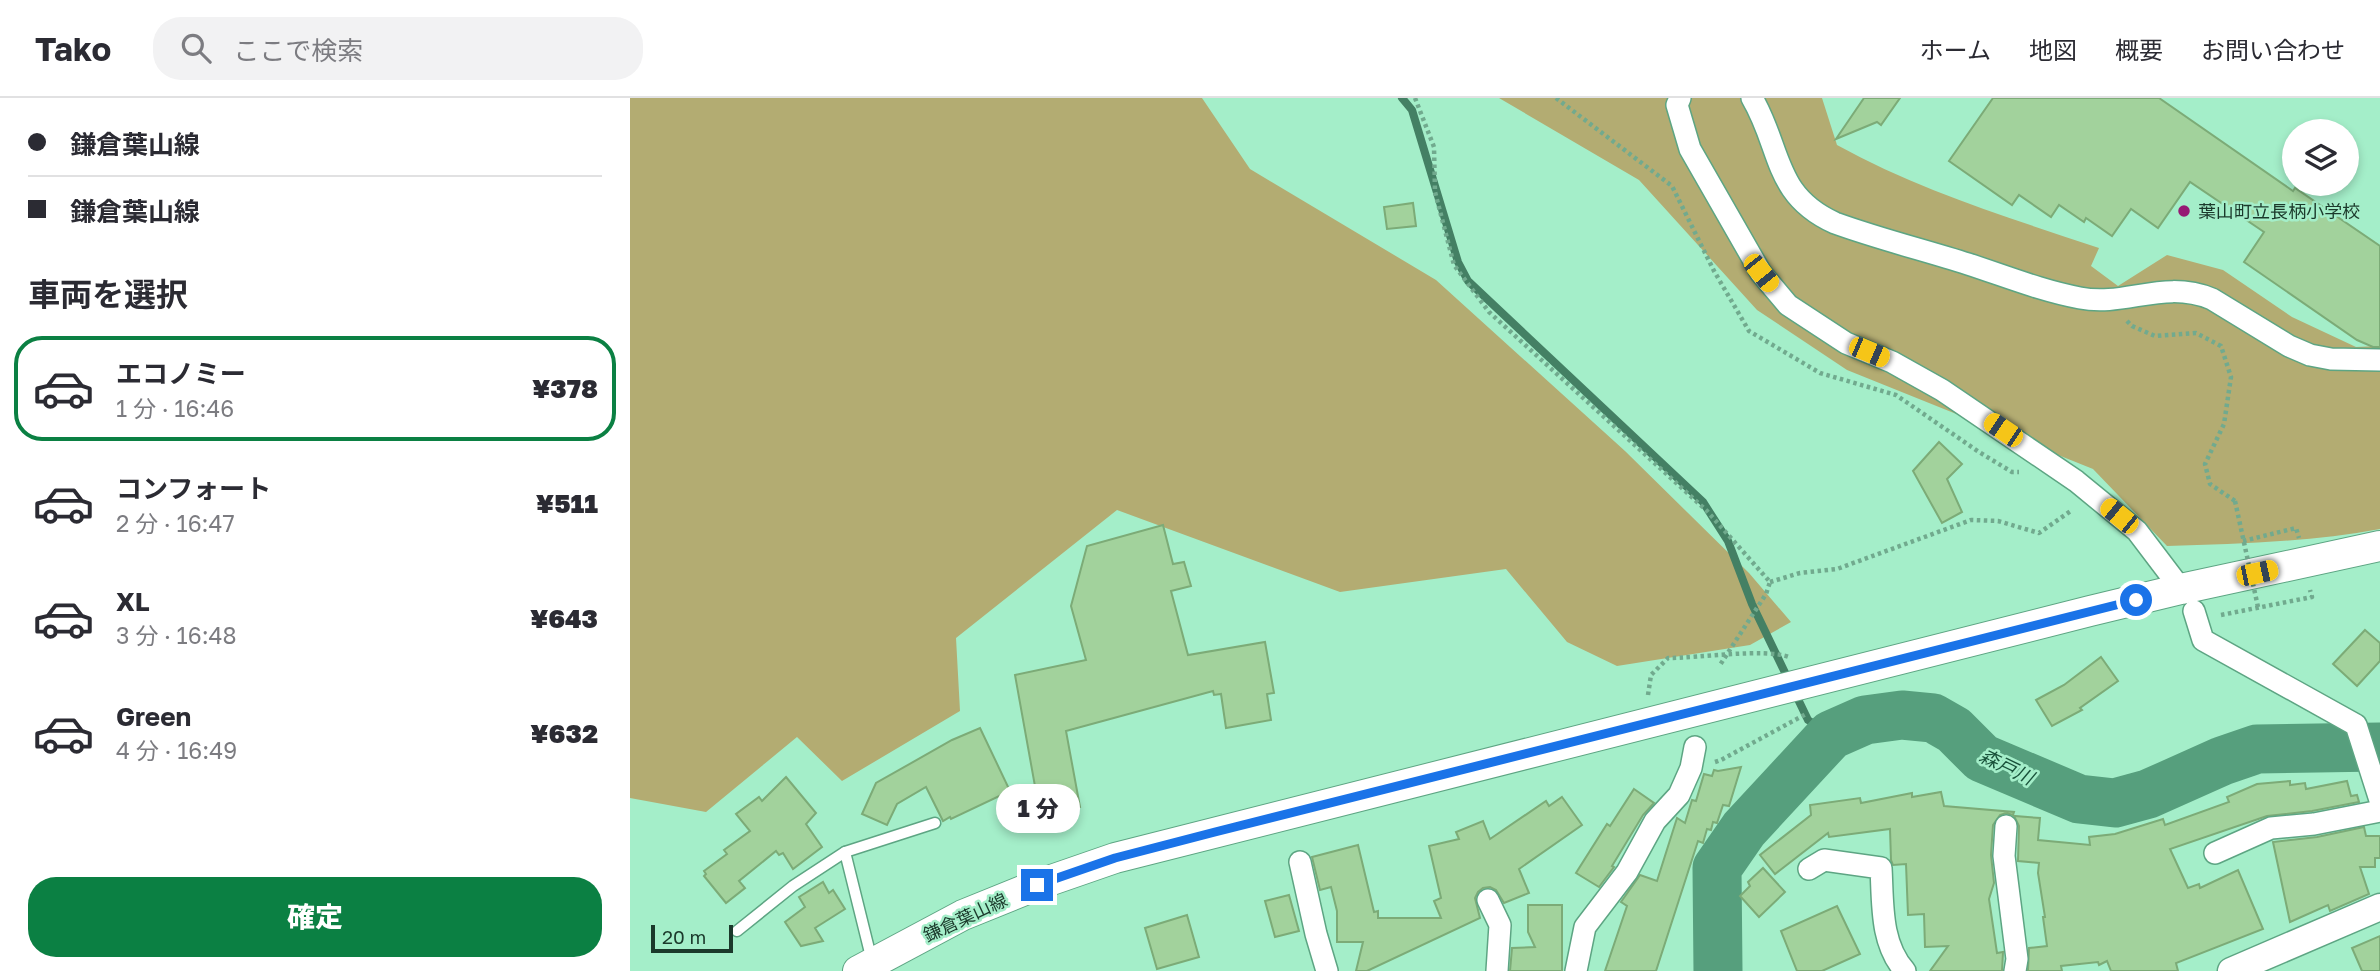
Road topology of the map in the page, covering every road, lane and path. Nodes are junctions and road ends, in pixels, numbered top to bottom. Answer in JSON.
{"nodes":[{"id":1,"x":1415,"y":98,"type":"edge"},
{"id":2,"x":1556,"y":98,"type":"edge"},
{"id":3,"x":1680,"y":98,"type":"edge"},
{"id":4,"x":1752,"y":98,"type":"edge"},
{"id":5,"x":2108,"y":299,"type":"junction"},
{"id":6,"x":2380,"y":360,"type":"edge"},
{"id":7,"x":2063,"y":472,"type":"junction"},
{"id":8,"x":2100,"y":501,"type":"junction"},
{"id":9,"x":2299,"y":538,"type":"dead end"},
{"id":10,"x":2244,"y":541,"type":"junction"},
{"id":11,"x":2380,"y":546,"type":"edge"},
{"id":12,"x":1770,"y":582,"type":"junction"},
{"id":13,"x":2309,"y":586,"type":"dead end"},
{"id":14,"x":2196,"y":606,"type":"junction"},
{"id":15,"x":2258,"y":607,"type":"junction"},
{"id":16,"x":1725,"y":656,"type":"junction"},
{"id":17,"x":1795,"y":659,"type":"dead end"},
{"id":18,"x":1720,"y":664,"type":"dead end"},
{"id":19,"x":1648,"y":696,"type":"dead end"},
{"id":20,"x":1813,"y":710,"type":"dead end"},
{"id":21,"x":1695,"y":747,"type":"dead end"},
{"id":22,"x":1691,"y":768,"type":"junction"},
{"id":23,"x":2380,"y":800,"type":"edge"},
{"id":24,"x":2380,"y":811,"type":"edge"},
{"id":25,"x":934,"y":823,"type":"dead end"},
{"id":26,"x":2006,"y":826,"type":"dead end"},
{"id":27,"x":845,"y":852,"type":"junction"},
{"id":28,"x":2215,"y":853,"type":"dead end"},
{"id":29,"x":1300,"y":863,"type":"dead end"},
{"id":30,"x":1809,"y":869,"type":"dead end"},
{"id":31,"x":1488,"y":900,"type":"dead end"},
{"id":32,"x":2380,"y":907,"type":"edge"},
{"id":33,"x":737,"y":931,"type":"dead end"},
{"id":34,"x":865,"y":967,"type":"edge"},
{"id":35,"x":1327,"y":971,"type":"edge"},
{"id":36,"x":1497,"y":971,"type":"edge"},
{"id":37,"x":1576,"y":971,"type":"edge"},
{"id":38,"x":1905,"y":971,"type":"edge"},
{"id":39,"x":2015,"y":971,"type":"edge"},
{"id":40,"x":2231,"y":971,"type":"edge"}],
"edges":[{"from":1,"to":12,"type":"path"},
{"from":2,"to":7,"type":"path"},
{"from":3,"to":7,"type":"street"},
{"from":4,"to":5,"type":"street"},
{"from":5,"to":6,"type":"street"},
{"from":5,"to":10,"type":"path","bridge":true},
{"from":7,"to":8,"type":"street"},
{"from":8,"to":12,"type":"path"},
{"from":8,"to":14,"type":"street"},
{"from":9,"to":10,"type":"path"},
{"from":10,"to":15,"type":"path","bridge":true},
{"from":11,"to":14,"type":"main road","name":"鎌倉葉山線"},
{"from":12,"to":16,"type":"path"},
{"from":13,"to":15,"type":"path"},
{"from":14,"to":15,"type":"path"},
{"from":14,"to":23,"type":"street"},
{"from":14,"to":34,"type":"main road","name":"鎌倉葉山線"},
{"from":16,"to":17,"type":"path"},
{"from":16,"to":18,"type":"path"},
{"from":16,"to":19,"type":"path"},
{"from":20,"to":22,"type":"path"},
{"from":21,"to":22,"type":"street"},
{"from":22,"to":37,"type":"street"},
{"from":24,"to":28,"type":"street"},
{"from":25,"to":27,"type":"lane"},
{"from":26,"to":39,"type":"street"},
{"from":27,"to":33,"type":"lane"},
{"from":27,"to":34,"type":"lane"},
{"from":29,"to":35,"type":"street"},
{"from":30,"to":38,"type":"street"},
{"from":31,"to":36,"type":"street"},
{"from":32,"to":40,"type":"street"}]}
